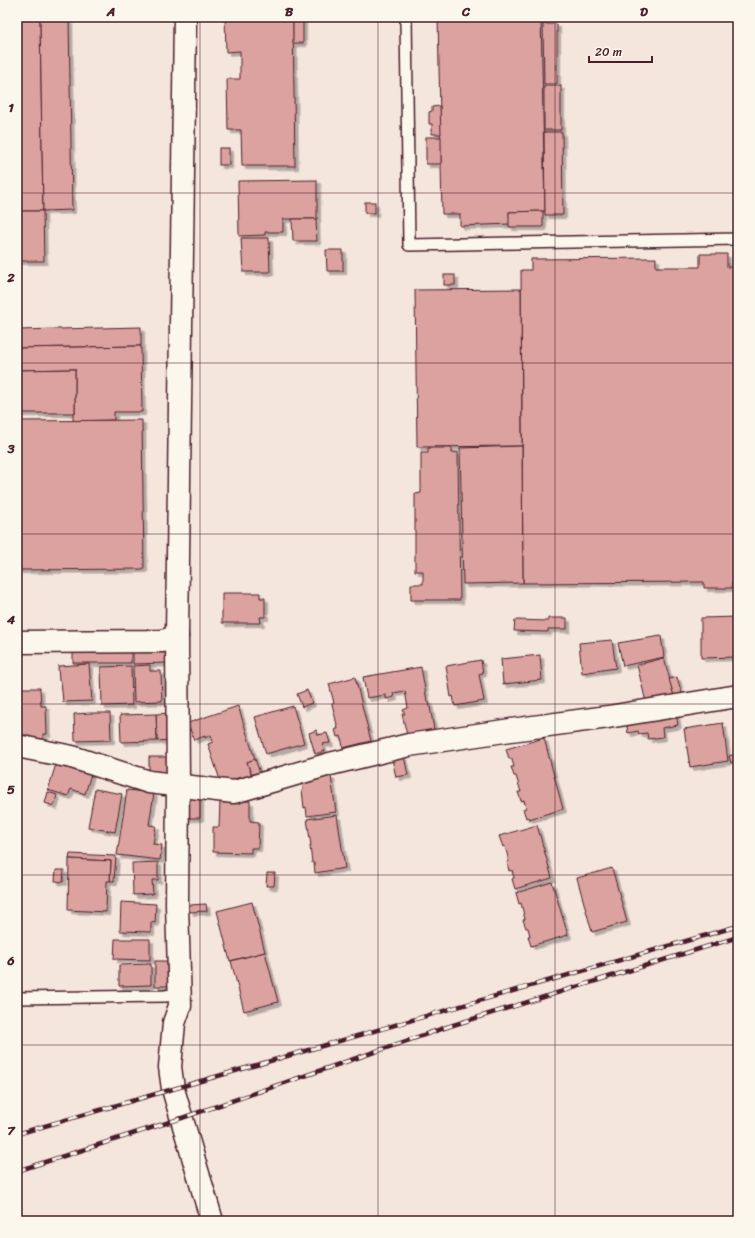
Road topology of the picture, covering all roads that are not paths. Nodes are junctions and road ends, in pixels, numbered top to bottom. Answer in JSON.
{"nodes":[{"id":1,"x":185,"y":17,"type":"edge"},
{"id":2,"x":406,"y":17,"type":"edge"},
{"id":3,"x":738,"y":239,"type":"edge"},
{"id":4,"x":177,"y":636,"type":"junction"},
{"id":5,"x":17,"y":642,"type":"edge"},
{"id":6,"x":738,"y":696,"type":"edge"},
{"id":7,"x":17,"y":746,"type":"edge"},
{"id":8,"x":178,"y":785,"type":"junction"},
{"id":9,"x":180,"y":994,"type":"junction"},
{"id":10,"x":17,"y":998,"type":"edge"},
{"id":11,"x":212,"y":1221,"type":"edge"}],
"edges":[{"from":1,"to":4,"type":"street"},
{"from":2,"to":3,"type":"lane"},
{"from":4,"to":5,"type":"street"},
{"from":4,"to":8,"type":"street"},
{"from":6,"to":8,"type":"street"},
{"from":7,"to":8,"type":"street"},
{"from":8,"to":9,"type":"street"},
{"from":9,"to":10,"type":"lane"},
{"from":9,"to":11,"type":"street"}]}
